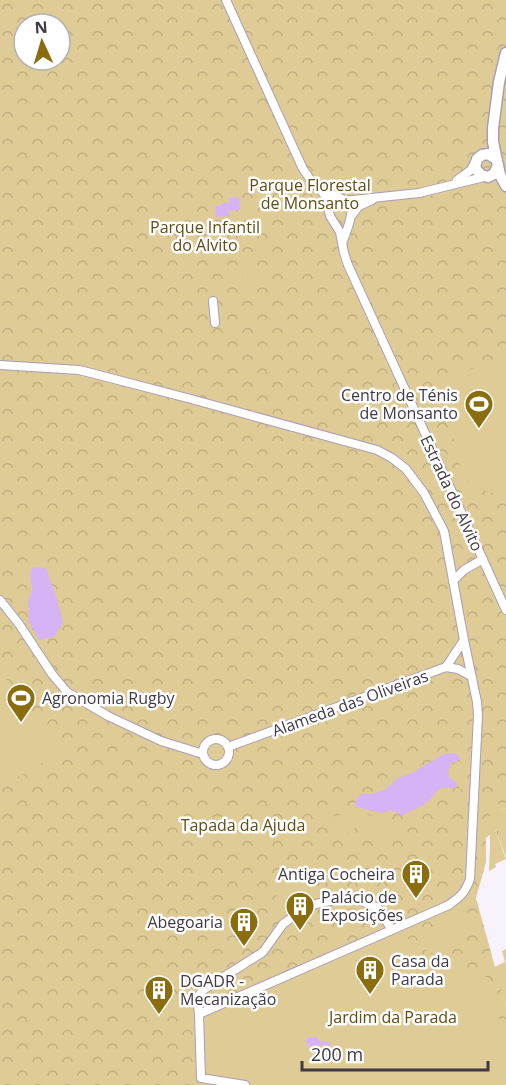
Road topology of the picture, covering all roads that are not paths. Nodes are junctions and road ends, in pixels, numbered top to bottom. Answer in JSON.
{"nodes":[{"id":1,"x":226,"y":0,"type":"edge"},
{"id":2,"x":506,"y":53,"type":"edge"},
{"id":3,"x":493,"y":128,"type":"junction"},
{"id":4,"x":477,"y":159,"type":"junction"},
{"id":5,"x":497,"y":162,"type":"junction"},
{"id":6,"x":484,"y":177,"type":"junction"},
{"id":7,"x":451,"y":184,"type":"junction"},
{"id":8,"x":506,"y":188,"type":"edge"},
{"id":9,"x":319,"y":189,"type":"junction"},
{"id":10,"x":376,"y":198,"type":"junction"},
{"id":11,"x":343,"y":200,"type":"junction"},
{"id":12,"x":329,"y":209,"type":"junction"},
{"id":13,"x":351,"y":216,"type":"junction"},
{"id":14,"x":334,"y":221,"type":"junction"},
{"id":15,"x":343,"y":243,"type":"junction"},
{"id":16,"x":213,"y":302,"type":"dead end"},
{"id":17,"x":215,"y":323,"type":"dead end"},
{"id":18,"x":0,"y":365,"type":"edge"},
{"id":19,"x":483,"y":559,"type":"junction"},
{"id":20,"x":450,"y":562,"type":"junction"},
{"id":21,"x":464,"y":570,"type":"junction"},
{"id":22,"x":453,"y":581,"type":"junction"},
{"id":23,"x":0,"y":600,"type":"edge"},
{"id":24,"x":506,"y":610,"type":"edge"},
{"id":25,"x":464,"y":640,"type":"junction"},
{"id":26,"x":446,"y":668,"type":"junction"},
{"id":27,"x":471,"y":676,"type":"junction"},
{"id":28,"x":228,"y":747,"type":"junction"},
{"id":29,"x":203,"y":754,"type":"junction"},
{"id":30,"x":392,"y":930,"type":"junction"},
{"id":31,"x":199,"y":1014,"type":"junction"},
{"id":32,"x":245,"y":1085,"type":"edge"}],
"edges":[{"from":1,"to":9,"type":"street","name":"Estrada do Alvito"},
{"from":2,"to":3,"type":"main road"},
{"from":3,"to":4,"type":"main road"},
{"from":3,"to":5,"type":"main road"},
{"from":4,"to":5,"type":"main road"},
{"from":4,"to":6,"type":"main road"},
{"from":4,"to":7,"type":"street"},
{"from":5,"to":6,"type":"main road"},
{"from":5,"to":8,"type":"main road"},
{"from":6,"to":7,"type":"street"},
{"from":6,"to":8,"type":"main road"},
{"from":7,"to":10,"type":"street"},
{"from":9,"to":11,"type":"street","name":"Estrada do Alvito"},
{"from":9,"to":12,"type":"street","name":"Estrada do Alvito"},
{"from":10,"to":11,"type":"street"},
{"from":10,"to":13,"type":"street"},
{"from":11,"to":12,"type":"street"},
{"from":11,"to":13,"type":"street"},
{"from":12,"to":14,"type":"street","name":"Estrada do Alvito"},
{"from":13,"to":14,"type":"street"},
{"from":13,"to":15,"type":"street"},
{"from":14,"to":15,"type":"street","name":"Estrada do Alvito"},
{"from":15,"to":19,"type":"street","name":"Estrada do Alvito"},
{"from":16,"to":17,"type":"street"},
{"from":18,"to":20,"type":"street"},
{"from":19,"to":21,"type":"street"},
{"from":19,"to":24,"type":"street","name":"Estrada do Alvito"},
{"from":20,"to":21,"type":"street"},
{"from":20,"to":22,"type":"street"},
{"from":21,"to":22,"type":"street"},
{"from":22,"to":25,"type":"street"},
{"from":23,"to":29,"type":"street"},
{"from":25,"to":26,"type":"street"},
{"from":25,"to":27,"type":"street"},
{"from":26,"to":27,"type":"street","name":"Alameda das Oliveiras"},
{"from":26,"to":28,"type":"street","name":"Alameda das Oliveiras"},
{"from":27,"to":30,"type":"street"},
{"from":28,"to":29,"type":"street"},
{"from":28,"to":29,"type":"street"},
{"from":30,"to":31,"type":"street"},
{"from":30,"to":31,"type":"street"},
{"from":31,"to":32,"type":"street"}]}
